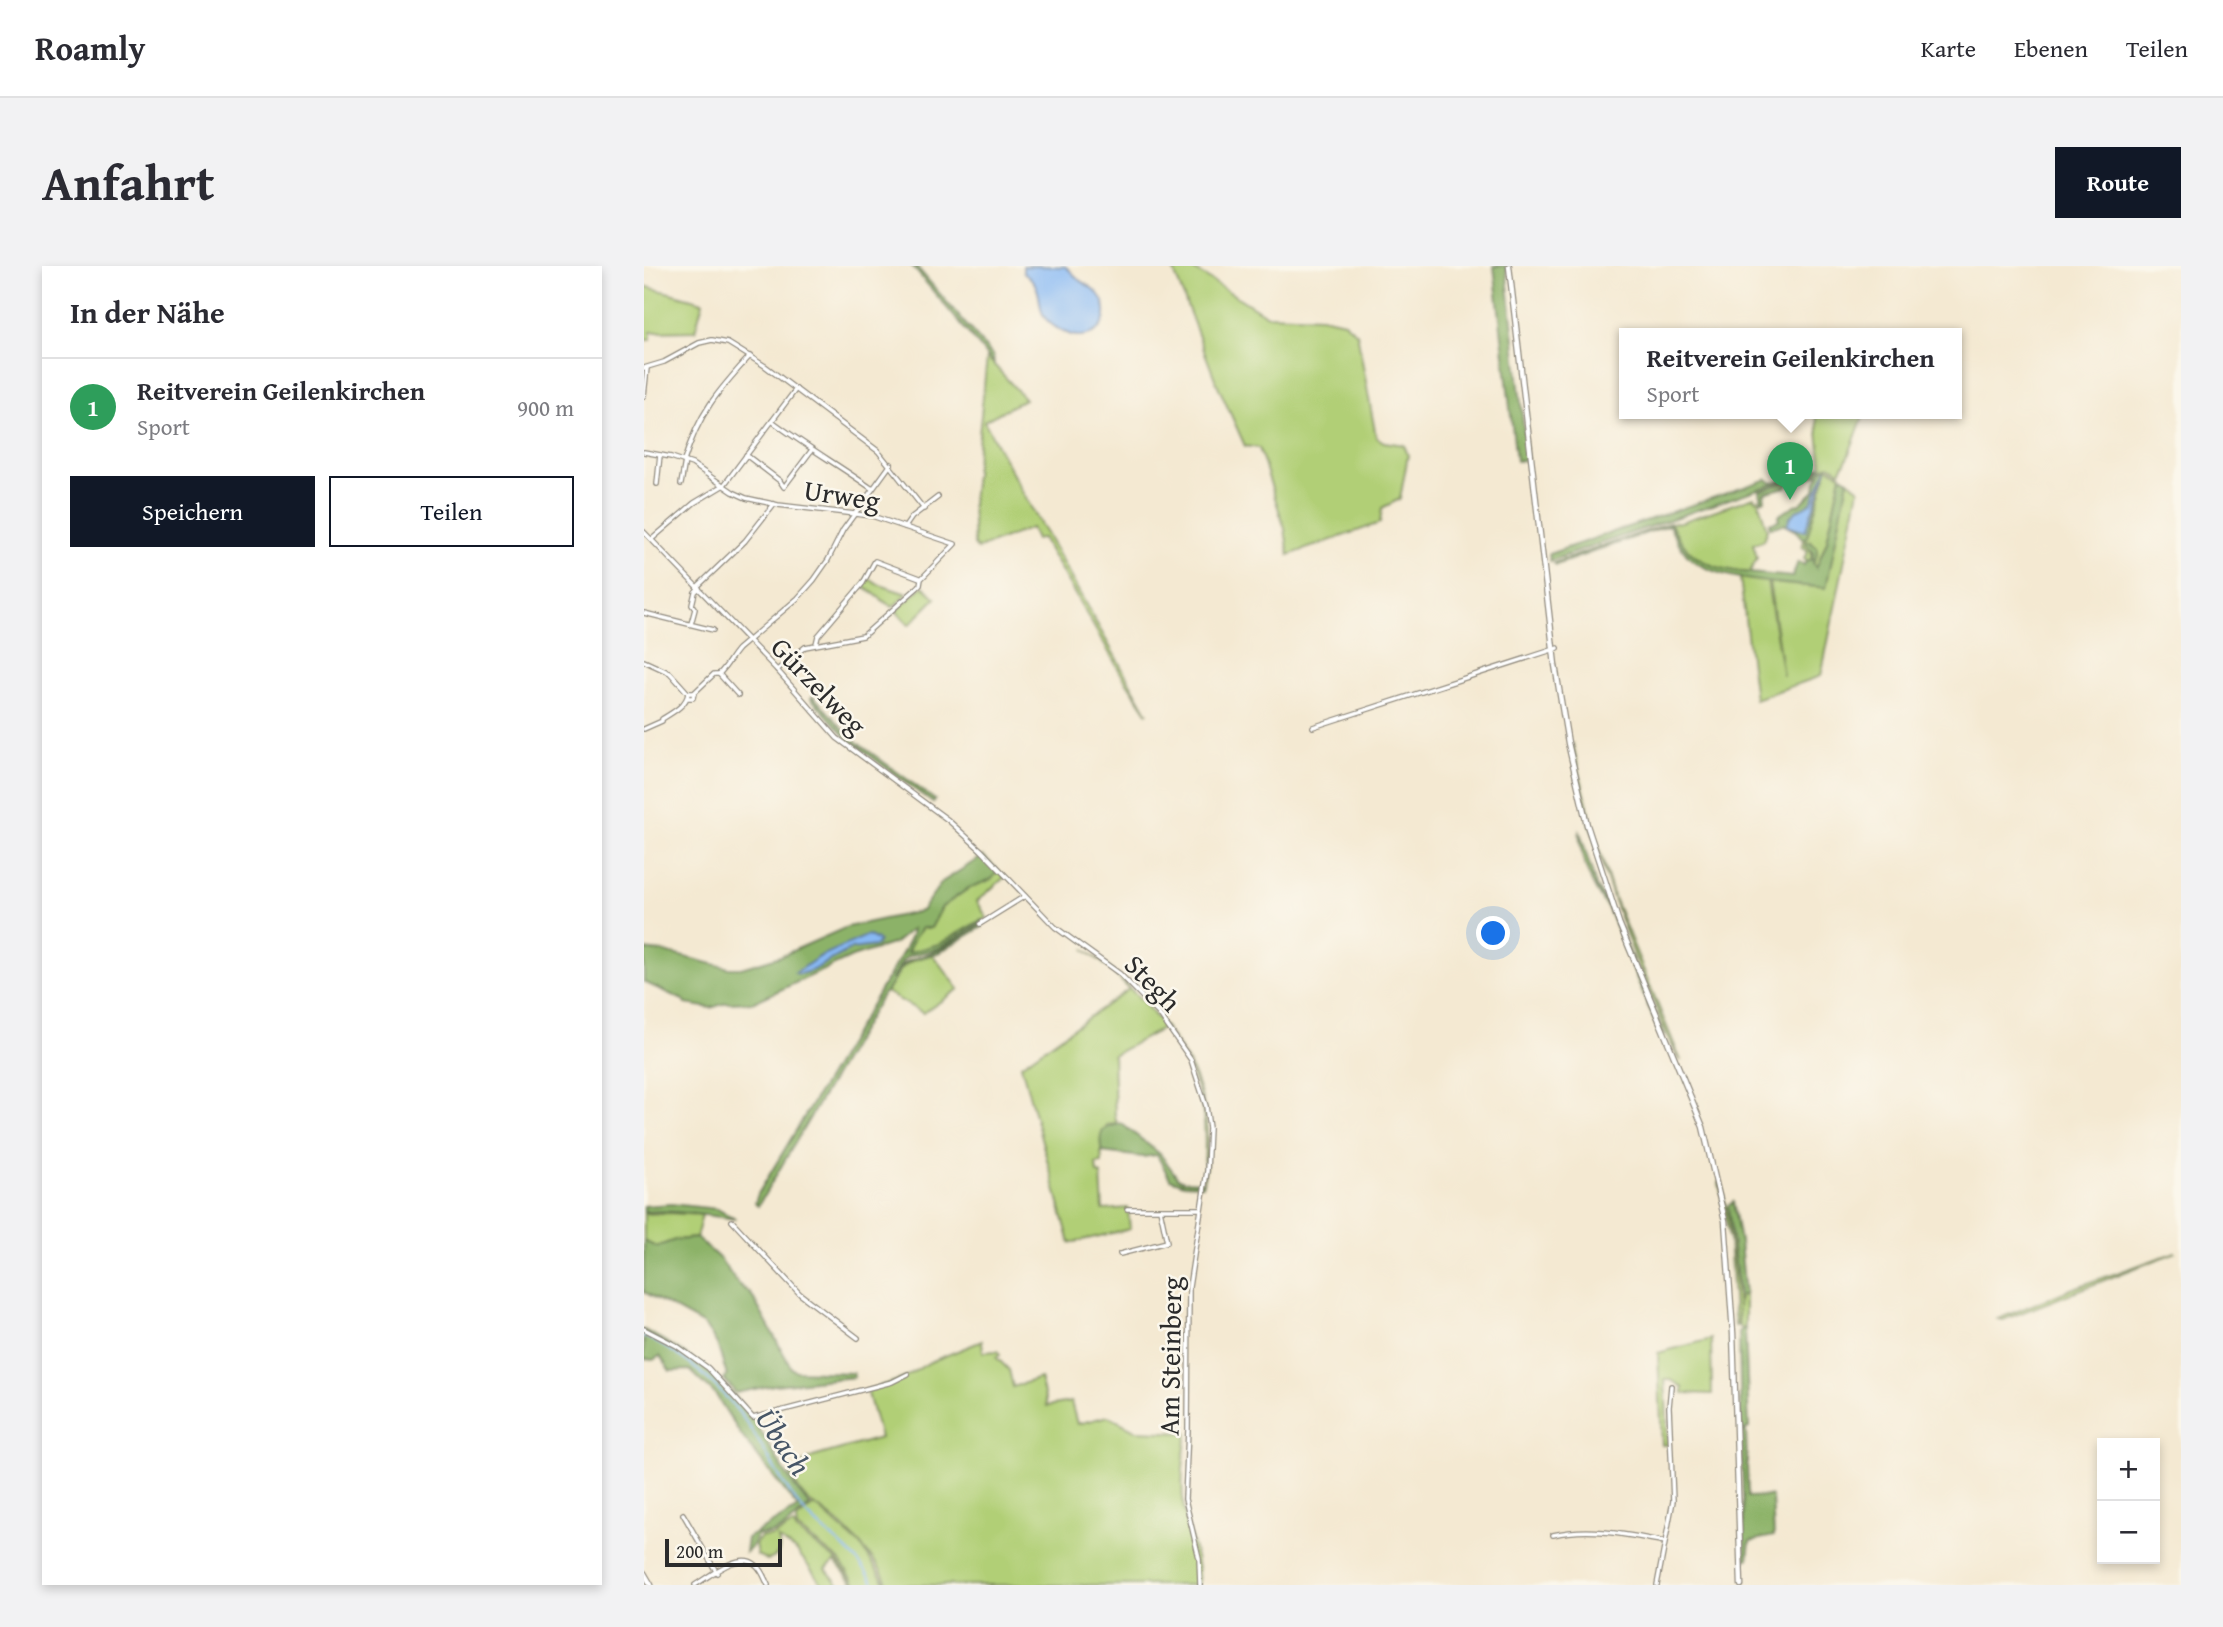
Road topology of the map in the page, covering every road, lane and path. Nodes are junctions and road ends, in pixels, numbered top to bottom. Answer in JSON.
{"nodes":[{"id":1,"x":1509,"y":266,"type":"edge"},
{"id":2,"x":750,"y":356,"type":"junction"},
{"id":3,"x":646,"y":368,"type":"edge"},
{"id":4,"x":796,"y":389,"type":"junction"},
{"id":5,"x":644,"y":396,"type":"edge"},
{"id":6,"x":772,"y":421,"type":"junction"},
{"id":7,"x":812,"y":451,"type":"junction"},
{"id":8,"x":644,"y":453,"type":"edge"},
{"id":9,"x":660,"y":455,"type":"junction"},
{"id":10,"x":746,"y":455,"type":"junction"},
{"id":11,"x":685,"y":461,"type":"junction"},
{"id":12,"x":891,"y":464,"type":"junction"},
{"id":13,"x":657,"y":484,"type":"dead end"},
{"id":14,"x":681,"y":484,"type":"dead end"},
{"id":15,"x":724,"y":485,"type":"junction"},
{"id":16,"x":871,"y":489,"type":"junction"},
{"id":17,"x":938,"y":497,"type":"dead end"},
{"id":18,"x":774,"y":504,"type":"junction"},
{"id":19,"x":924,"y":509,"type":"junction"},
{"id":20,"x":854,"y":513,"type":"junction"},
{"id":21,"x":905,"y":527,"type":"junction"},
{"id":22,"x":644,"y":532,"type":"edge"},
{"id":23,"x":652,"y":539,"type":"junction"},
{"id":24,"x":921,"y":579,"type":"junction"},
{"id":25,"x":698,"y":587,"type":"junction"},
{"id":26,"x":644,"y":613,"type":"edge"},
{"id":27,"x":691,"y":624,"type":"junction"},
{"id":28,"x":713,"y":631,"type":"dead end"},
{"id":29,"x":750,"y":642,"type":"junction"},
{"id":30,"x":816,"y":644,"type":"junction"},
{"id":31,"x":1555,"y":648,"type":"junction"},
{"id":32,"x":644,"y":661,"type":"edge"},
{"id":33,"x":777,"y":670,"type":"junction"},
{"id":34,"x":719,"y":674,"type":"junction"},
{"id":35,"x":688,"y":695,"type":"junction"},
{"id":36,"x":738,"y":695,"type":"dead end"},
{"id":37,"x":1313,"y":727,"type":"dead end"},
{"id":38,"x":644,"y":729,"type":"edge"},
{"id":39,"x":981,"y":850,"type":"joint"},
{"id":40,"x":1025,"y":896,"type":"junction"},
{"id":41,"x":980,"y":924,"type":"dead end"},
{"id":42,"x":1209,"y":1128,"type":"joint"},
{"id":43,"x":1127,"y":1209,"type":"dead end"},
{"id":44,"x":1160,"y":1209,"type":"junction"},
{"id":45,"x":1200,"y":1209,"type":"junction"},
{"id":46,"x":732,"y":1221,"type":"dead end"},
{"id":47,"x":1120,"y":1254,"type":"dead end"},
{"id":48,"x":644,"y":1329,"type":"edge"},
{"id":49,"x":858,"y":1338,"type":"dead end"},
{"id":50,"x":908,"y":1374,"type":"dead end"},
{"id":51,"x":1671,"y":1386,"type":"dead end"},
{"id":52,"x":683,"y":1514,"type":"dead end"},
{"id":53,"x":1553,"y":1535,"type":"dead end"},
{"id":54,"x":1665,"y":1542,"type":"junction"},
{"id":55,"x":644,"y":1573,"type":"edge"},
{"id":56,"x":717,"y":1573,"type":"junction"},
{"id":57,"x":651,"y":1585,"type":"edge"},
{"id":58,"x":695,"y":1585,"type":"edge"},
{"id":59,"x":768,"y":1585,"type":"edge"},
{"id":60,"x":1200,"y":1585,"type":"edge"},
{"id":61,"x":1657,"y":1585,"type":"edge"},
{"id":62,"x":1741,"y":1585,"type":"edge"}],
"edges":[{"from":1,"to":31,"type":"main road"},
{"from":2,"to":3,"type":"street"},
{"from":2,"to":4,"type":"street"},
{"from":2,"to":11,"type":"street"},
{"from":3,"to":5,"type":"street"},
{"from":4,"to":6,"type":"street"},
{"from":4,"to":12,"type":"street"},
{"from":6,"to":7,"type":"street"},
{"from":6,"to":10,"type":"street"},
{"from":7,"to":10,"type":"street"},
{"from":7,"to":16,"type":"street"},
{"from":8,"to":9,"type":"street","name":"Urweg"},
{"from":9,"to":11,"type":"street","name":"Urweg"},
{"from":9,"to":13,"type":"street"},
{"from":10,"to":15,"type":"street"},
{"from":11,"to":14,"type":"street"},
{"from":11,"to":15,"type":"street","name":"Urweg"},
{"from":12,"to":16,"type":"street"},
{"from":12,"to":19,"type":"street"},
{"from":15,"to":18,"type":"street","name":"Urweg"},
{"from":15,"to":23,"type":"street"},
{"from":16,"to":20,"type":"street"},
{"from":17,"to":19,"type":"street"},
{"from":18,"to":20,"type":"street","name":"Urweg"},
{"from":18,"to":25,"type":"street"},
{"from":19,"to":21,"type":"street"},
{"from":20,"to":21,"type":"street","name":"Urweg"},
{"from":20,"to":29,"type":"street"},
{"from":21,"to":24,"type":"street","name":"Urweg"},
{"from":22,"to":23,"type":"street","name":"Gürzelweg"},
{"from":23,"to":25,"type":"street","name":"Gürzelweg"},
{"from":24,"to":30,"type":"street"},
{"from":24,"to":30,"type":"street"},
{"from":25,"to":27,"type":"street"},
{"from":25,"to":29,"type":"street","name":"Gürzelweg"},
{"from":26,"to":27,"type":"street"},
{"from":27,"to":28,"type":"street"},
{"from":29,"to":33,"type":"street","name":"Gürzelweg"},
{"from":29,"to":34,"type":"street"},
{"from":30,"to":33,"type":"street"},
{"from":31,"to":37,"type":"street"},
{"from":31,"to":62,"type":"main road"},
{"from":32,"to":35,"type":"street"},
{"from":33,"to":39,"type":"street","name":"Gürzelweg"},
{"from":34,"to":35,"type":"street"},
{"from":34,"to":36,"type":"street"},
{"from":35,"to":38,"type":"street"},
{"from":39,"to":40,"type":"street","name":"Stegh"},
{"from":40,"to":41,"type":"street"},
{"from":40,"to":42,"type":"street","name":"Stegh"},
{"from":42,"to":45,"type":"street","name":"Am Steinberg"},
{"from":43,"to":44,"type":"street"},
{"from":44,"to":45,"type":"street"},
{"from":44,"to":47,"type":"street"},
{"from":45,"to":60,"type":"street","name":"Am Steinberg"},
{"from":46,"to":49,"type":"street"},
{"from":48,"to":50,"type":"street"},
{"from":51,"to":54,"type":"street"},
{"from":52,"to":56,"type":"street"},
{"from":53,"to":54,"type":"street"},
{"from":54,"to":61,"type":"street"},
{"from":55,"to":57,"type":"main road"},
{"from":56,"to":58,"type":"street"},
{"from":56,"to":59,"type":"street"}]}
